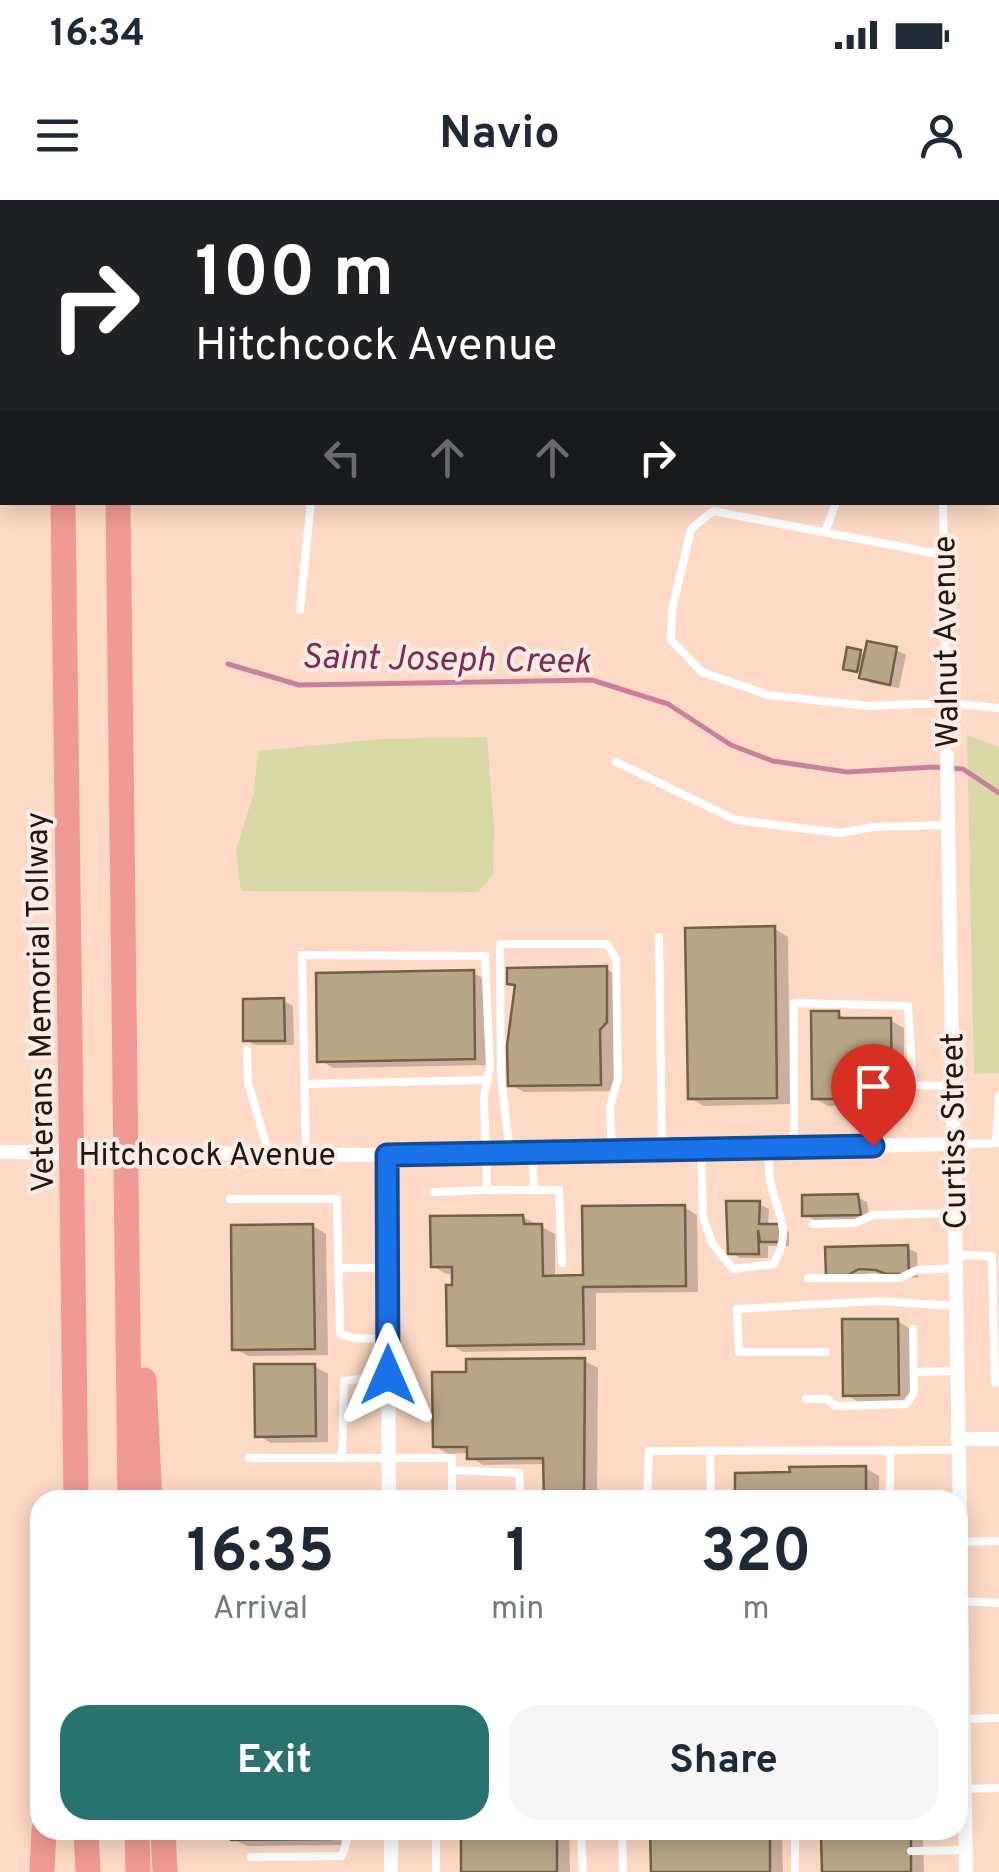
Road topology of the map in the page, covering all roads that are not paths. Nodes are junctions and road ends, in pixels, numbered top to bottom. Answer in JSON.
{"nodes":[{"id":1,"x":63,"y":505,"type":"edge"},
{"id":2,"x":118,"y":505,"type":"edge"},
{"id":3,"x":311,"y":505,"type":"edge"},
{"id":4,"x":835,"y":505,"type":"edge"},
{"id":5,"x":943,"y":505,"type":"edge"},
{"id":6,"x":825,"y":532,"type":"junction"},
{"id":7,"x":944,"y":555,"type":"junction"},
{"id":8,"x":300,"y":610,"type":"dead end"},
{"id":9,"x":946,"y":703,"type":"junction"},
{"id":10,"x":999,"y":708,"type":"edge"},
{"id":11,"x":947,"y":754,"type":"joint"},
{"id":12,"x":616,"y":762,"type":"dead end"},
{"id":13,"x":947,"y":782,"type":"joint"},
{"id":14,"x":948,"y":825,"type":"junction"},
{"id":15,"x":659,"y":937,"type":"dead end"},
{"id":16,"x":247,"y":1050,"type":"dead end"},
{"id":17,"x":488,"y":1080,"type":"junction"},
{"id":18,"x":304,"y":1084,"type":"junction"},
{"id":19,"x":952,"y":1086,"type":"junction"},
{"id":20,"x":999,"y":1096,"type":"edge"},
{"id":21,"x":998,"y":1143,"type":"edge"},
{"id":22,"x":953,"y":1144,"type":"junction"},
{"id":23,"x":768,"y":1147,"type":"junction"},
{"id":24,"x":794,"y":1147,"type":"junction"},
{"id":25,"x":701,"y":1148,"type":"junction"},
{"id":26,"x":662,"y":1149,"type":"junction"},
{"id":27,"x":612,"y":1150,"type":"junction"},
{"id":28,"x":532,"y":1151,"type":"junction"},
{"id":29,"x":0,"y":1152,"type":"edge"},
{"id":30,"x":486,"y":1152,"type":"junction"},
{"id":31,"x":510,"y":1152,"type":"junction"},
{"id":32,"x":269,"y":1154,"type":"junction"},
{"id":33,"x":306,"y":1154,"type":"junction"},
{"id":34,"x":387,"y":1155,"type":"junction"},
{"id":35,"x":487,"y":1190,"type":"junction"},
{"id":36,"x":534,"y":1190,"type":"junction"},
{"id":37,"x":434,"y":1192,"type":"dead end"},
{"id":38,"x":230,"y":1199,"type":"dead end"},
{"id":39,"x":954,"y":1213,"type":"junction"},
{"id":40,"x":813,"y":1224,"type":"dead end"},
{"id":41,"x":995,"y":1254,"type":"edge"},
{"id":42,"x":126,"y":1256,"type":"junction"},
{"id":43,"x":562,"y":1262,"type":"dead end"},
{"id":44,"x":955,"y":1262,"type":"junction"},
{"id":45,"x":338,"y":1268,"type":"junction"},
{"id":46,"x":388,"y":1268,"type":"junction"},
{"id":47,"x":808,"y":1278,"type":"dead end"},
{"id":48,"x":956,"y":1306,"type":"junction"},
{"id":49,"x":913,"y":1329,"type":"dead end"},
{"id":50,"x":388,"y":1339,"type":"junction"},
{"id":51,"x":826,"y":1352,"type":"dead end"},
{"id":52,"x":957,"y":1371,"type":"junction"},
{"id":53,"x":914,"y":1372,"type":"junction"},
{"id":54,"x":388,"y":1375,"type":"junction"},
{"id":55,"x":995,"y":1383,"type":"dead end"},
{"id":56,"x":806,"y":1398,"type":"dead end"},
{"id":57,"x":999,"y":1439,"type":"edge"},
{"id":58,"x":957,"y":1445,"type":"junction"},
{"id":59,"x":710,"y":1452,"type":"junction"},
{"id":60,"x":890,"y":1453,"type":"junction"},
{"id":61,"x":249,"y":1458,"type":"dead end"},
{"id":62,"x":342,"y":1458,"type":"junction"},
{"id":63,"x":389,"y":1458,"type":"junction"},
{"id":64,"x":452,"y":1470,"type":"junction"},
{"id":65,"x":76,"y":1490,"type":"edge"},
{"id":66,"x":130,"y":1490,"type":"edge"},
{"id":67,"x":150,"y":1490,"type":"edge"},
{"id":68,"x":389,"y":1490,"type":"edge"},
{"id":69,"x":452,"y":1490,"type":"edge"},
{"id":70,"x":521,"y":1490,"type":"edge"},
{"id":71,"x":647,"y":1490,"type":"edge"},
{"id":72,"x":711,"y":1490,"type":"edge"},
{"id":73,"x":890,"y":1490,"type":"edge"},
{"id":74,"x":957,"y":1490,"type":"edge"},
{"id":75,"x":968,"y":1542,"type":"edge"},
{"id":76,"x":999,"y":1542,"type":"edge"},
{"id":77,"x":968,"y":1601,"type":"edge"},
{"id":78,"x":999,"y":1603,"type":"edge"},
{"id":79,"x":999,"y":1718,"type":"edge"},
{"id":80,"x":968,"y":1719,"type":"edge"},
{"id":81,"x":999,"y":1788,"type":"edge"},
{"id":82,"x":968,"y":1789,"type":"edge"},
{"id":83,"x":44,"y":1840,"type":"edge"},
{"id":84,"x":86,"y":1840,"type":"edge"},
{"id":85,"x":137,"y":1840,"type":"edge"},
{"id":86,"x":164,"y":1840,"type":"edge"},
{"id":87,"x":347,"y":1840,"type":"edge"},
{"id":88,"x":391,"y":1840,"type":"edge"},
{"id":89,"x":436,"y":1840,"type":"edge"},
{"id":90,"x":581,"y":1840,"type":"edge"},
{"id":91,"x":622,"y":1840,"type":"edge"},
{"id":92,"x":796,"y":1840,"type":"edge"},
{"id":93,"x":964,"y":1840,"type":"edge"},
{"id":94,"x":965,"y":1850,"type":"junction"},
{"id":95,"x":911,"y":1851,"type":"dead end"},
{"id":96,"x":252,"y":1857,"type":"dead end"},
{"id":97,"x":42,"y":1872,"type":"edge"},
{"id":98,"x":88,"y":1872,"type":"edge"},
{"id":99,"x":138,"y":1872,"type":"edge"},
{"id":100,"x":166,"y":1872,"type":"edge"},
{"id":101,"x":392,"y":1872,"type":"edge"},
{"id":102,"x":436,"y":1872,"type":"edge"},
{"id":103,"x":582,"y":1872,"type":"edge"},
{"id":104,"x":623,"y":1872,"type":"edge"},
{"id":105,"x":795,"y":1872,"type":"edge"},
{"id":106,"x":966,"y":1872,"type":"edge"}],
"edges":[{"from":1,"to":65,"type":"highway","name":"Veterans Memorial Tollway"},
{"from":2,"to":42,"type":"highway"},
{"from":3,"to":8,"type":"lane"},
{"from":4,"to":6,"type":"lane"},
{"from":5,"to":7,"type":"lane","name":"Walnut Avenue"},
{"from":6,"to":7,"type":"lane"},
{"from":6,"to":9,"type":"lane"},
{"from":7,"to":9,"type":"lane","name":"Walnut Avenue"},
{"from":9,"to":10,"type":"lane"},
{"from":9,"to":11,"type":"lane","name":"Walnut Avenue"},
{"from":11,"to":13,"type":"street","name":"Walnut Avenue"},
{"from":12,"to":14,"type":"lane"},
{"from":13,"to":14,"type":"street","name":"Curtiss Street"},
{"from":14,"to":19,"type":"street","name":"Curtiss Street"},
{"from":15,"to":26,"type":"lane"},
{"from":16,"to":32,"type":"lane"},
{"from":17,"to":18,"type":"lane"},
{"from":17,"to":18,"type":"lane"},
{"from":17,"to":30,"type":"lane"},
{"from":18,"to":33,"type":"lane"},
{"from":19,"to":22,"type":"street","name":"Curtiss Street"},
{"from":19,"to":24,"type":"lane"},
{"from":20,"to":21,"type":"lane"},
{"from":21,"to":22,"type":"lane"},
{"from":22,"to":24,"type":"street","name":"Hitchcock Avenue"},
{"from":22,"to":39,"type":"street","name":"Curtiss Street"},
{"from":23,"to":24,"type":"street","name":"Hitchcock Avenue"},
{"from":23,"to":25,"type":"street","name":"Hitchcock Avenue"},
{"from":23,"to":25,"type":"lane"},
{"from":25,"to":26,"type":"street","name":"Hitchcock Avenue"},
{"from":26,"to":27,"type":"street","name":"Hitchcock Avenue"},
{"from":27,"to":28,"type":"street","name":"Hitchcock Avenue"},
{"from":27,"to":31,"type":"lane"},
{"from":28,"to":31,"type":"street","name":"Hitchcock Avenue"},
{"from":28,"to":36,"type":"lane"},
{"from":29,"to":32,"type":"street","name":"Hitchcock Avenue"},
{"from":30,"to":31,"type":"street","name":"Hitchcock Avenue"},
{"from":30,"to":34,"type":"street","name":"Hitchcock Avenue"},
{"from":30,"to":35,"type":"lane"},
{"from":32,"to":33,"type":"street","name":"Hitchcock Avenue"},
{"from":33,"to":34,"type":"street","name":"Hitchcock Avenue"},
{"from":34,"to":46,"type":"street"},
{"from":35,"to":36,"type":"lane"},
{"from":35,"to":37,"type":"lane"},
{"from":36,"to":43,"type":"lane"},
{"from":38,"to":45,"type":"lane"},
{"from":39,"to":40,"type":"lane"},
{"from":39,"to":44,"type":"street","name":"Curtiss Street"},
{"from":41,"to":44,"type":"lane"},
{"from":41,"to":55,"type":"lane"},
{"from":42,"to":66,"type":"highway"},
{"from":42,"to":67,"type":"highway"},
{"from":44,"to":47,"type":"lane"},
{"from":44,"to":48,"type":"street","name":"Curtiss Street"},
{"from":45,"to":46,"type":"lane"},
{"from":45,"to":50,"type":"lane"},
{"from":46,"to":50,"type":"street"},
{"from":48,"to":51,"type":"lane"},
{"from":48,"to":52,"type":"street","name":"Curtiss Street"},
{"from":49,"to":53,"type":"lane"},
{"from":50,"to":54,"type":"street"},
{"from":52,"to":53,"type":"lane"},
{"from":52,"to":58,"type":"street","name":"Curtiss Street"},
{"from":53,"to":56,"type":"lane"},
{"from":54,"to":62,"type":"lane"},
{"from":54,"to":63,"type":"street"},
{"from":57,"to":58,"type":"street"},
{"from":58,"to":60,"type":"lane"},
{"from":58,"to":74,"type":"street"},
{"from":59,"to":60,"type":"lane"},
{"from":59,"to":71,"type":"lane"},
{"from":59,"to":72,"type":"lane"},
{"from":60,"to":73,"type":"lane"},
{"from":61,"to":62,"type":"lane"},
{"from":62,"to":63,"type":"lane"},
{"from":63,"to":64,"type":"lane"},
{"from":63,"to":68,"type":"street"},
{"from":64,"to":69,"type":"lane"},
{"from":64,"to":70,"type":"lane"},
{"from":75,"to":76,"type":"lane"},
{"from":77,"to":78,"type":"lane"},
{"from":79,"to":80,"type":"lane"},
{"from":81,"to":82,"type":"lane"},
{"from":83,"to":97,"type":"highway"},
{"from":84,"to":98,"type":"highway"},
{"from":85,"to":99,"type":"highway"},
{"from":86,"to":100,"type":"highway"},
{"from":87,"to":96,"type":"lane"},
{"from":88,"to":101,"type":"street"},
{"from":89,"to":102,"type":"lane"},
{"from":90,"to":103,"type":"lane"},
{"from":91,"to":104,"type":"lane"},
{"from":92,"to":105,"type":"lane"},
{"from":93,"to":94,"type":"street"},
{"from":94,"to":95,"type":"lane"},
{"from":94,"to":106,"type":"street"}]}
